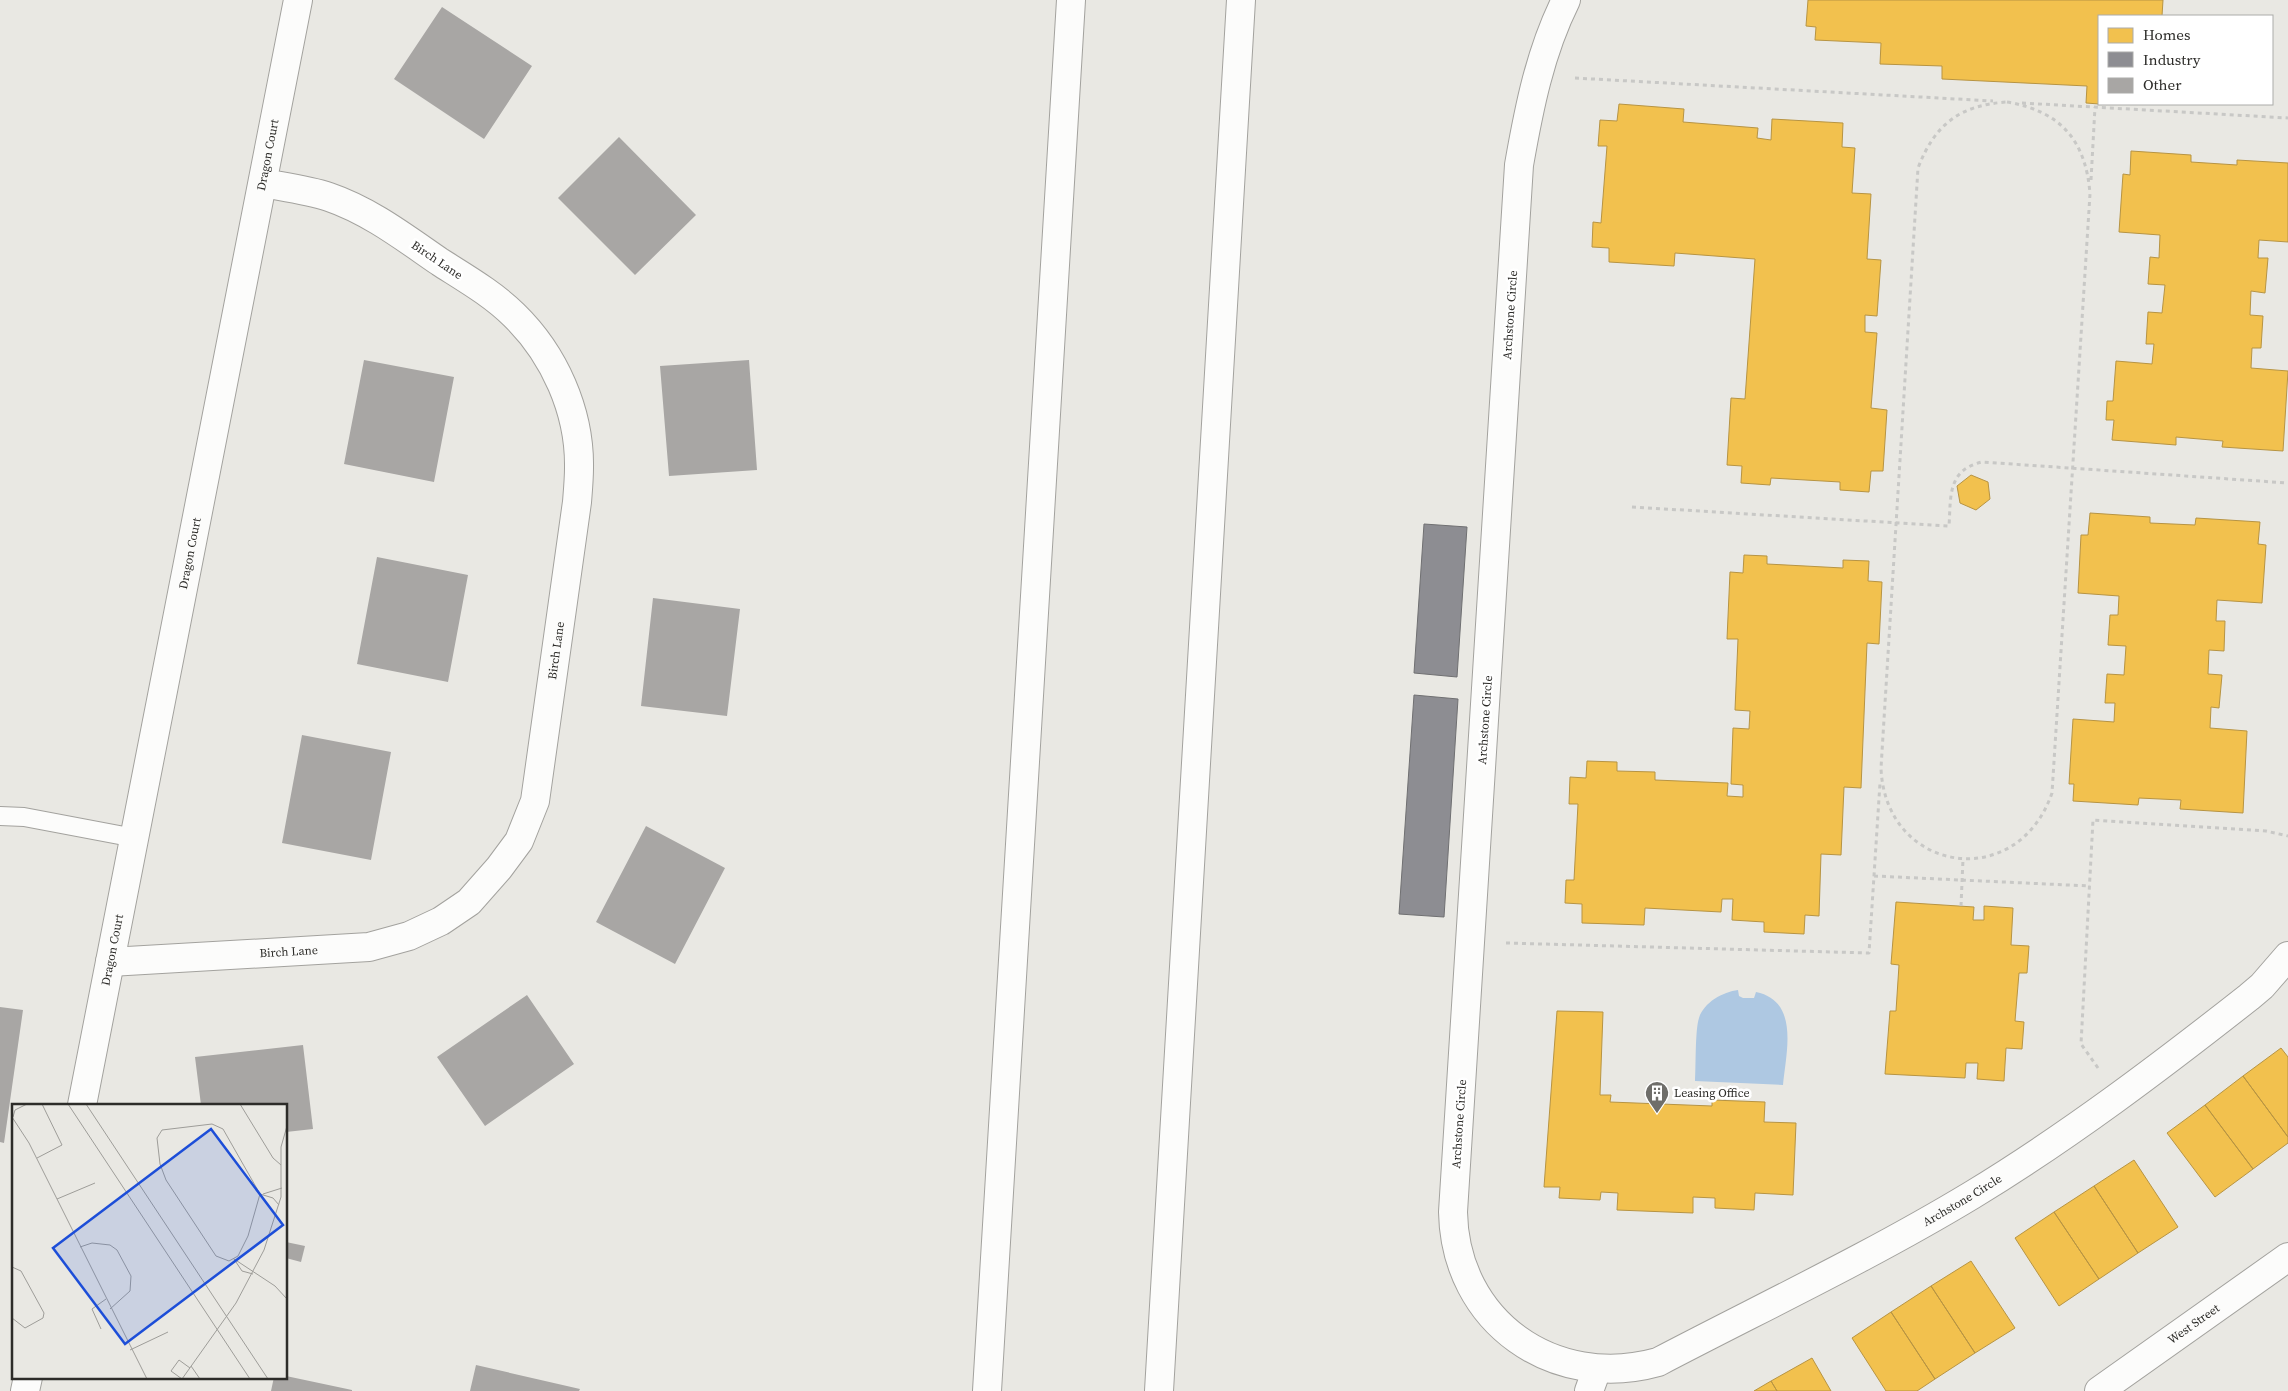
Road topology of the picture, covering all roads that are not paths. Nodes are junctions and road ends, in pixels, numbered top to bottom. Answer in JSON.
{"nodes":[{"id":1,"x":298,"y":0,"type":"edge"},
{"id":2,"x":1071,"y":0,"type":"edge"},
{"id":3,"x":1241,"y":0,"type":"edge"},
{"id":4,"x":1566,"y":0,"type":"edge"},
{"id":5,"x":263,"y":183,"type":"junction"},
{"id":6,"x":0,"y":816,"type":"edge"},
{"id":7,"x":135,"y":838,"type":"junction"},
{"id":8,"x":2288,"y":956,"type":"edge"},
{"id":9,"x":110,"y":962,"type":"junction"},
{"id":10,"x":82,"y":1104,"type":"edge"},
{"id":11,"x":2288,"y":1257,"type":"edge"},
{"id":12,"x":28,"y":1378,"type":"edge"},
{"id":13,"x":1598,"y":1384,"type":"edge"},
{"id":14,"x":25,"y":1391,"type":"edge"},
{"id":15,"x":988,"y":1391,"type":"edge"},
{"id":16,"x":1159,"y":1391,"type":"edge"},
{"id":17,"x":2099,"y":1391,"type":"edge"}],
"edges":[{"from":1,"to":5,"type":"main road","name":"Dragon Court"},
{"from":2,"to":15,"type":"main road"},
{"from":3,"to":16,"type":"main road"},
{"from":4,"to":13,"type":"main road","name":"Archstone Circle"},
{"from":5,"to":7,"type":"main road","name":"Dragon Court"},
{"from":5,"to":9,"type":"main road","name":"Birch Lane"},
{"from":6,"to":7,"type":"lane"},
{"from":7,"to":9,"type":"main road","name":"Dragon Court"},
{"from":8,"to":13,"type":"main road","name":"Archstone Circle"},
{"from":9,"to":10,"type":"main road","name":"Dragon Court"},
{"from":11,"to":17,"type":"main road","name":"West Street"},
{"from":12,"to":14,"type":"main road"}]}
